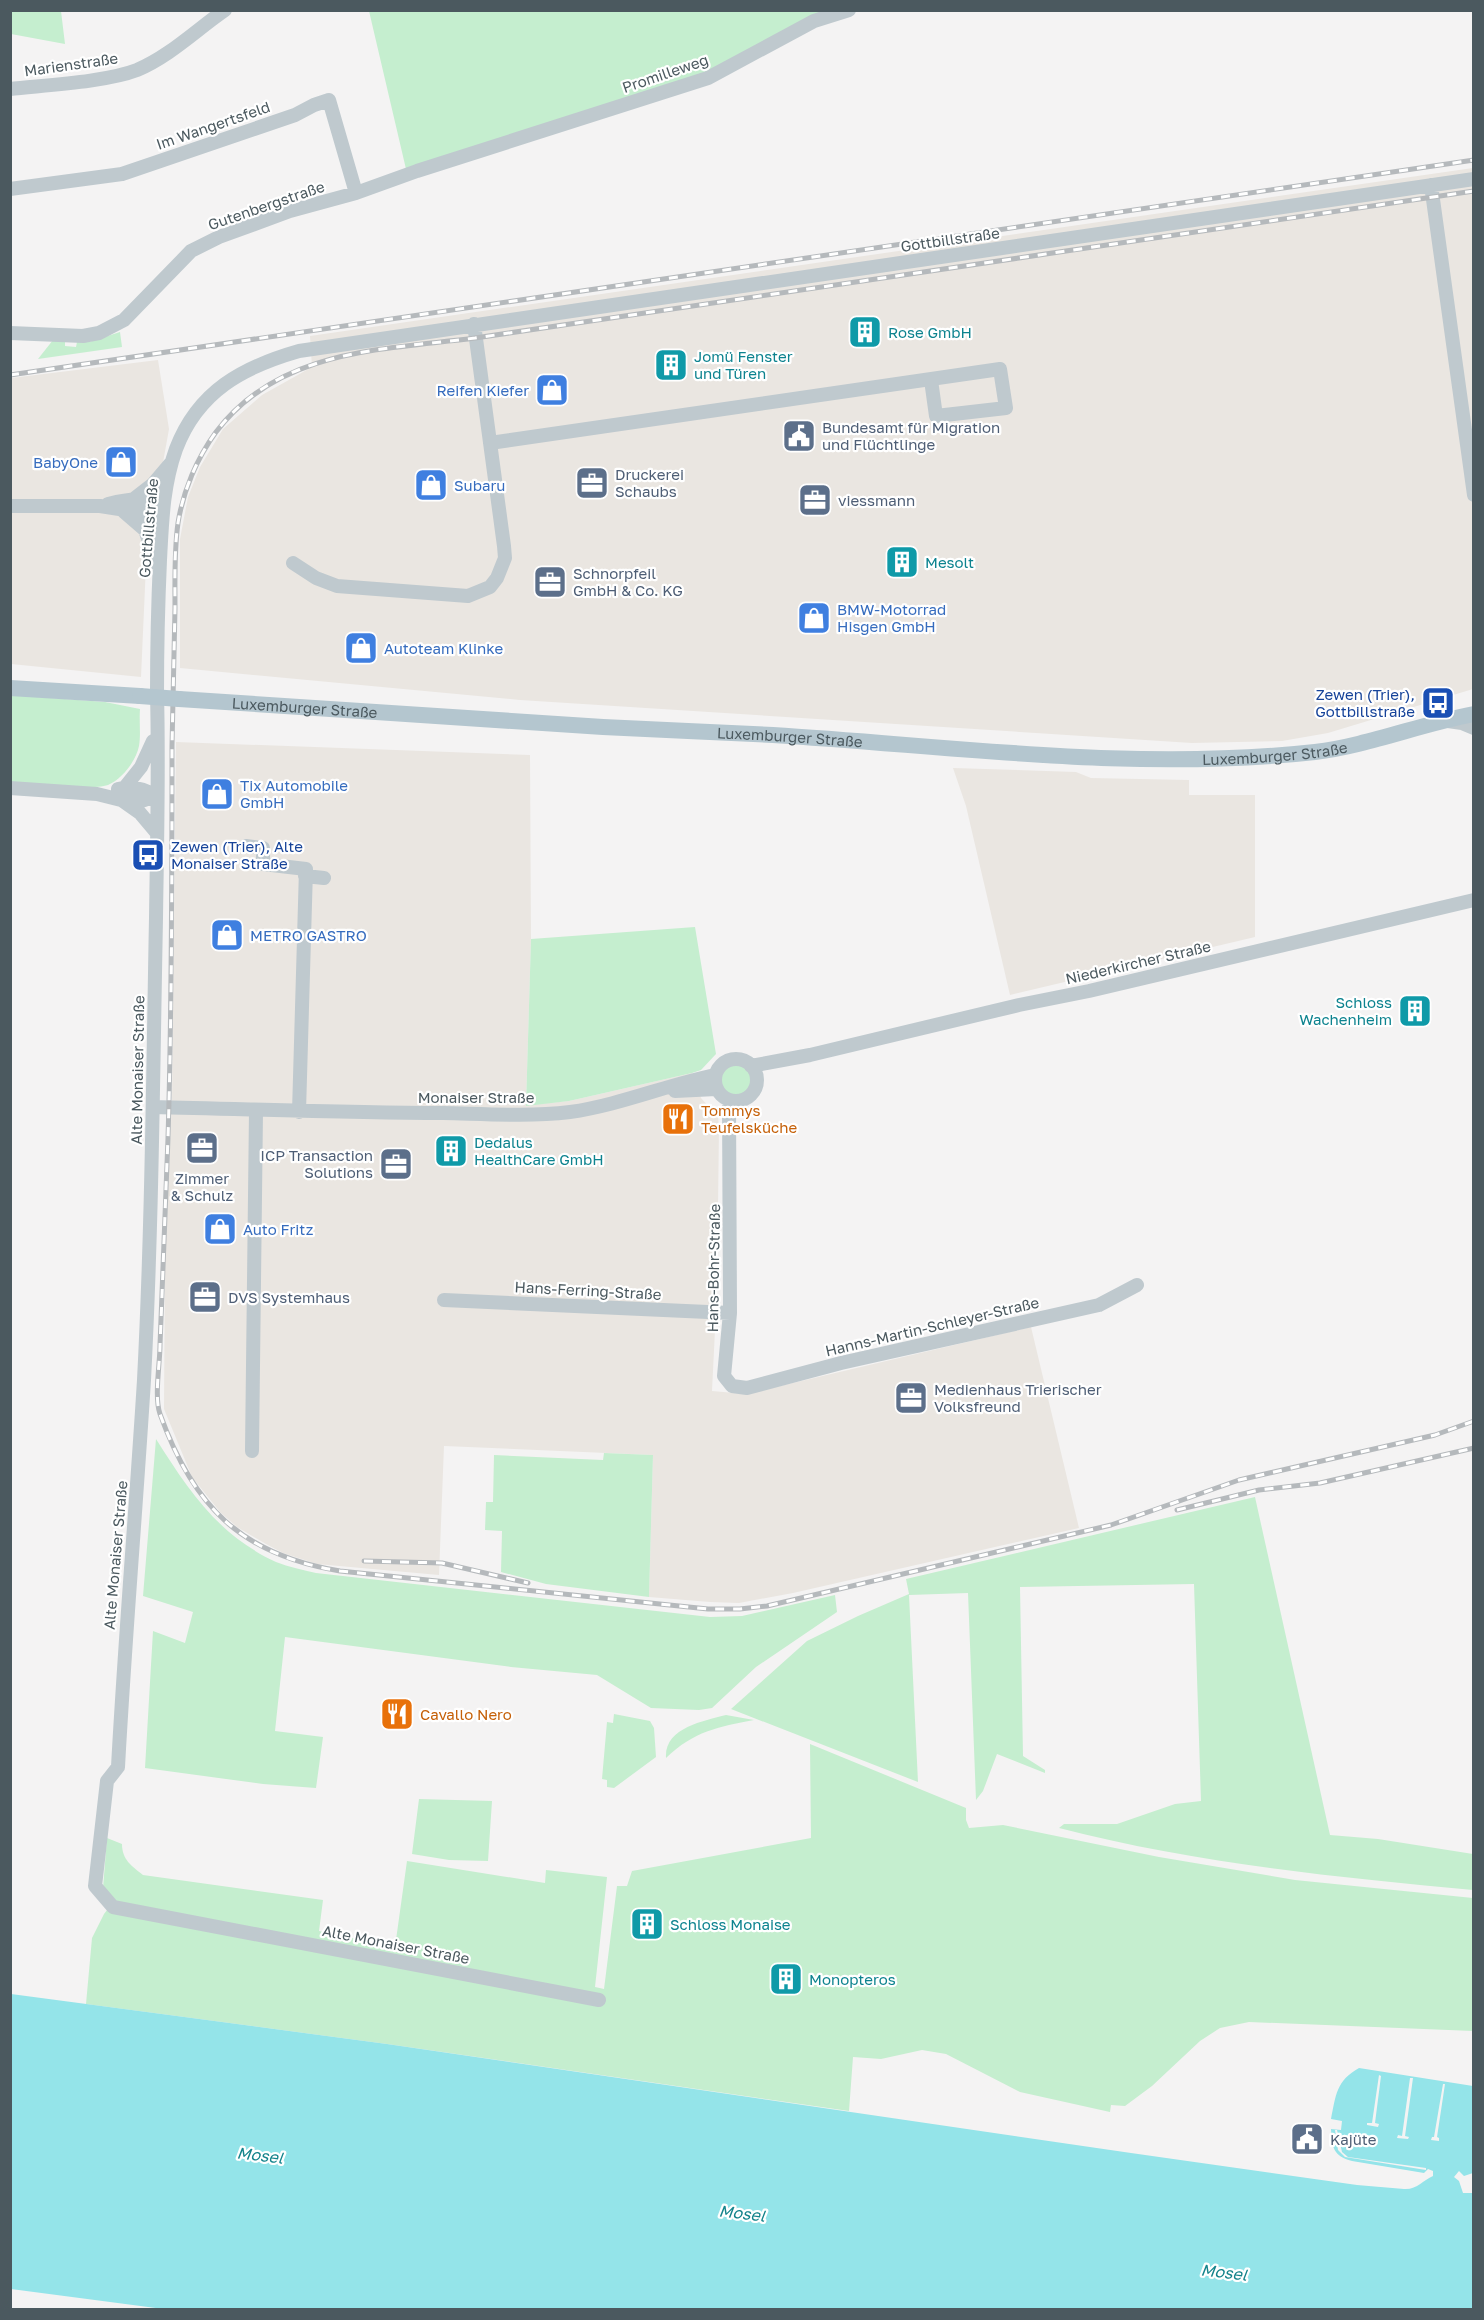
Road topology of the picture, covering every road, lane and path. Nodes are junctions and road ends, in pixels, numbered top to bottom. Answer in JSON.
{"nodes":[{"id":1,"x":225,"y":10,"type":"edge"},
{"id":2,"x":849,"y":10,"type":"edge"},
{"id":3,"x":10,"y":88,"type":"edge"},
{"id":4,"x":417,"y":171,"type":"joint"},
{"id":5,"x":1473,"y":179,"type":"edge"},
{"id":6,"x":1431,"y":185,"type":"junction"},
{"id":7,"x":10,"y":189,"type":"edge"},
{"id":8,"x":356,"y":193,"type":"junction"},
{"id":9,"x":474,"y":324,"type":"junction"},
{"id":10,"x":10,"y":333,"type":"edge"},
{"id":11,"x":931,"y":380,"type":"junction"},
{"id":12,"x":489,"y":443,"type":"junction"},
{"id":13,"x":173,"y":460,"type":"junction"},
{"id":14,"x":1473,"y":495,"type":"edge"},
{"id":15,"x":135,"y":498,"type":"junction"},
{"id":16,"x":10,"y":506,"type":"edge"},
{"id":17,"x":100,"y":506,"type":"junction"},
{"id":18,"x":163,"y":508,"type":"junction"},
{"id":19,"x":122,"y":510,"type":"junction"},
{"id":20,"x":293,"y":563,"type":"dead end"},
{"id":21,"x":159,"y":571,"type":"junction"},
{"id":22,"x":10,"y":688,"type":"edge"},
{"id":23,"x":158,"y":699,"type":"joint"},
{"id":24,"x":1473,"y":707,"type":"edge"},
{"id":25,"x":1473,"y":714,"type":"edge"},
{"id":26,"x":1437,"y":721,"type":"junction"},
{"id":27,"x":1473,"y":728,"type":"edge"},
{"id":28,"x":157,"y":730,"type":"junction"},
{"id":29,"x":10,"y":789,"type":"edge"},
{"id":30,"x":123,"y":794,"type":"junction"},
{"id":31,"x":156,"y":796,"type":"junction"},
{"id":32,"x":156,"y":832,"type":"junction"},
{"id":33,"x":246,"y":846,"type":"dead end"},
{"id":34,"x":305,"y":876,"type":"junction"},
{"id":35,"x":324,"y":878,"type":"dead end"},
{"id":36,"x":1473,"y":900,"type":"edge"},
{"id":37,"x":810,"y":1055,"type":"junction"},
{"id":38,"x":752,"y":1066,"type":"junction"},
{"id":39,"x":757,"y":1081,"type":"junction"},
{"id":40,"x":716,"y":1082,"type":"junction"},
{"id":41,"x":736,"y":1100,"type":"junction"},
{"id":42,"x":153,"y":1107,"type":"junction"},
{"id":43,"x":256,"y":1111,"type":"junction"},
{"id":44,"x":298,"y":1112,"type":"junction"},
{"id":45,"x":1137,"y":1285,"type":"dead end"},
{"id":46,"x":444,"y":1300,"type":"dead end"},
{"id":47,"x":730,"y":1313,"type":"junction"},
{"id":48,"x":732,"y":1386,"type":"joint"},
{"id":49,"x":252,"y":1451,"type":"dead end"},
{"id":50,"x":599,"y":2000,"type":"dead end"}],
"edges":[{"from":1,"to":3,"type":"street","name":"Marienstraße"},
{"from":2,"to":4,"type":"street","name":"Promilleweg"},
{"from":4,"to":8,"type":"street","name":"Gutenbergstraße"},
{"from":5,"to":6,"type":"street","name":"Gottbillstraße"},
{"from":6,"to":9,"type":"street","name":"Gottbillstraße"},
{"from":6,"to":14,"type":"street"},
{"from":7,"to":8,"type":"street","name":"Im Wangertsfeld"},
{"from":8,"to":10,"type":"street","name":"Gutenbergstraße"},
{"from":9,"to":12,"type":"street"},
{"from":9,"to":13,"type":"street","name":"Gottbillstraße"},
{"from":11,"to":11,"type":"street"},
{"from":11,"to":12,"type":"street"},
{"from":12,"to":20,"type":"street"},
{"from":13,"to":15,"type":"street"},
{"from":13,"to":18,"type":"street","name":"Gottbillstraße"},
{"from":15,"to":17,"type":"street"},
{"from":15,"to":18,"type":"street"},
{"from":16,"to":17,"type":"street"},
{"from":17,"to":19,"type":"street"},
{"from":18,"to":19,"type":"street"},
{"from":18,"to":21,"type":"street","name":"Gottbillstraße"},
{"from":19,"to":21,"type":"street"},
{"from":21,"to":23,"type":"street","name":"Gottbillstraße"},
{"from":22,"to":26,"type":"main road","name":"Luxemburger Straße","bridge":true},
{"from":23,"to":28,"type":"street","name":"Alte Monaiser Straße"},
{"from":24,"to":26,"type":"main road","name":"Luxemburger Straße"},
{"from":25,"to":26,"type":"main road","name":"Luxemburger Straße"},
{"from":26,"to":27,"type":"street"},
{"from":28,"to":30,"type":"street"},
{"from":28,"to":31,"type":"street","name":"Alte Monaiser Straße"},
{"from":29,"to":30,"type":"street"},
{"from":30,"to":31,"type":"street"},
{"from":30,"to":32,"type":"street"},
{"from":31,"to":32,"type":"street","name":"Alte Monaiser Straße"},
{"from":32,"to":42,"type":"street","name":"Alte Monaiser Straße"},
{"from":33,"to":34,"type":"street"},
{"from":34,"to":35,"type":"street"},
{"from":34,"to":44,"type":"street"},
{"from":36,"to":37,"type":"street","name":"Niederkircher Straße"},
{"from":37,"to":38,"type":"street","name":"Niederkircher Straße"},
{"from":37,"to":39,"type":"street","name":"Niederkircher Straße"},
{"from":38,"to":39,"type":"street"},
{"from":38,"to":40,"type":"street"},
{"from":39,"to":41,"type":"street"},
{"from":40,"to":41,"type":"street"},
{"from":40,"to":44,"type":"street","name":"Monaiser Straße"},
{"from":41,"to":47,"type":"street","name":"Hans-Bohr-Straße"},
{"from":42,"to":43,"type":"street","name":"Monaiser Straße"},
{"from":42,"to":50,"type":"street","name":"Alte Monaiser Straße"},
{"from":43,"to":44,"type":"street","name":"Monaiser Straße"},
{"from":43,"to":49,"type":"street"},
{"from":45,"to":48,"type":"street","name":"Hanns-Martin-Schleyer-Straße"},
{"from":46,"to":47,"type":"street","name":"Hans-Ferring-Straße"},
{"from":47,"to":48,"type":"street","name":"Hans-Bohr-Straße"}]}
